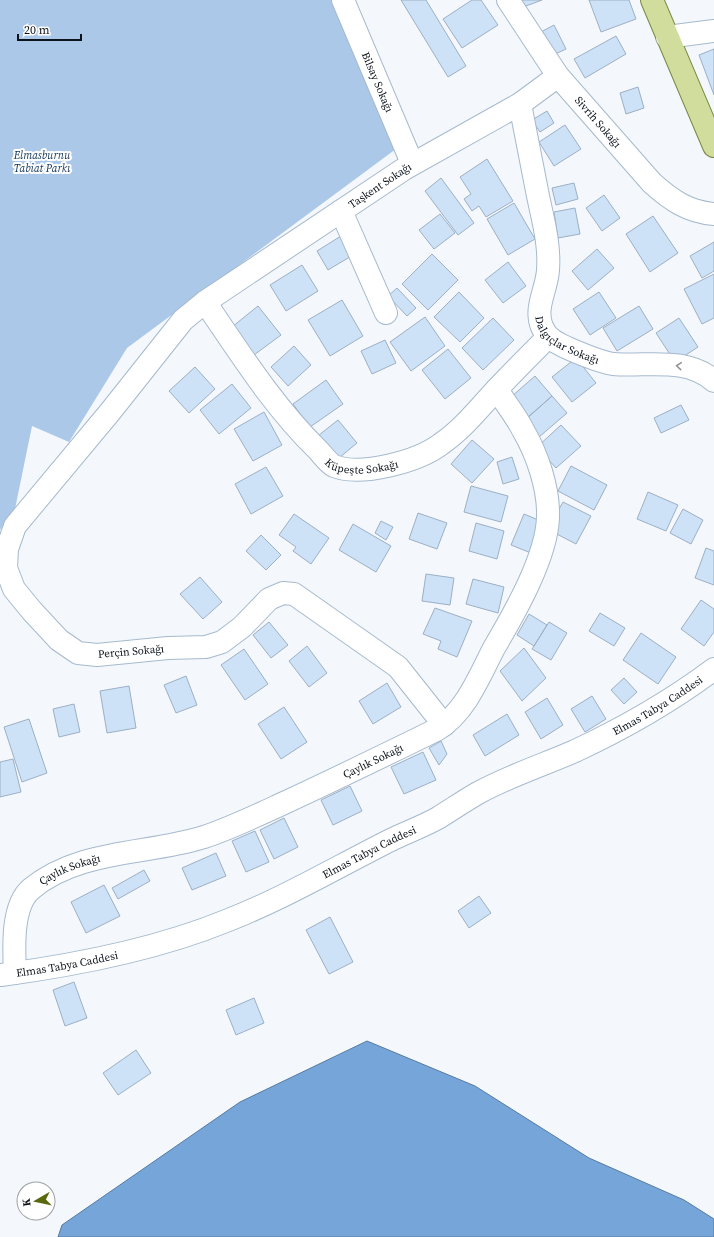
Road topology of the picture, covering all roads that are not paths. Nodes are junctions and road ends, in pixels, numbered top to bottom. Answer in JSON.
{"nodes":[{"id":1,"x":343,"y":0,"type":"edge"},
{"id":2,"x":508,"y":0,"type":"edge"},
{"id":3,"x":652,"y":0,"type":"edge"},
{"id":4,"x":714,"y":31,"type":"edge"},
{"id":5,"x":667,"y":37,"type":"junction"},
{"id":6,"x":558,"y":76,"type":"junction"},
{"id":7,"x":520,"y":104,"type":"junction"},
{"id":8,"x":714,"y":146,"type":"edge"},
{"id":9,"x":412,"y":164,"type":"junction"},
{"id":10,"x":341,"y":211,"type":"junction"},
{"id":11,"x":714,"y":214,"type":"edge"},
{"id":12,"x":205,"y":302,"type":"junction"},
{"id":13,"x":386,"y":313,"type":"dead end"},
{"id":14,"x":548,"y":337,"type":"junction"},
{"id":15,"x":714,"y":381,"type":"edge"},
{"id":16,"x":497,"y":389,"type":"junction"},
{"id":17,"x":8,"y":524,"type":"edge"},
{"id":18,"x":714,"y":669,"type":"edge"},
{"id":19,"x":444,"y":725,"type":"junction"},
{"id":20,"x":8,"y":974,"type":"edge"}],
"edges":[{"from":1,"to":9,"type":"street","name":"Bilsay Sokağı"},
{"from":2,"to":6,"type":"street","name":"Sivrih Sokağı"},
{"from":3,"to":5,"type":"main road"},
{"from":4,"to":5,"type":"street"},
{"from":5,"to":8,"type":"main road"},
{"from":6,"to":7,"type":"street","name":"Taşkent Sokağı"},
{"from":6,"to":11,"type":"street","name":"Sivrih Sokağı"},
{"from":7,"to":9,"type":"street","name":"Taşkent Sokağı"},
{"from":7,"to":14,"type":"street","name":"Dalgıçlar Sokağı"},
{"from":9,"to":10,"type":"street","name":"Taşkent Sokağı"},
{"from":10,"to":12,"type":"street","name":"Taşkent Sokağı"},
{"from":10,"to":13,"type":"street"},
{"from":12,"to":16,"type":"street","name":"Küpeşte Sokağı"},
{"from":12,"to":17,"type":"street","name":"Perçin Sokağı"},
{"from":15,"to":14,"type":"street","name":"Dalgıçlar Sokağı","one_way":true},
{"from":14,"to":16,"type":"street","name":"Küpeşte Sokağı"},
{"from":16,"to":19,"type":"street","name":"Çaylık Sokağı"},
{"from":17,"to":19,"type":"street","name":"Perçin Sokağı"},
{"from":18,"to":20,"type":"street","name":"Elmas Tabya Caddesi"},
{"from":19,"to":20,"type":"street","name":"Çaylık Sokağı"}]}
